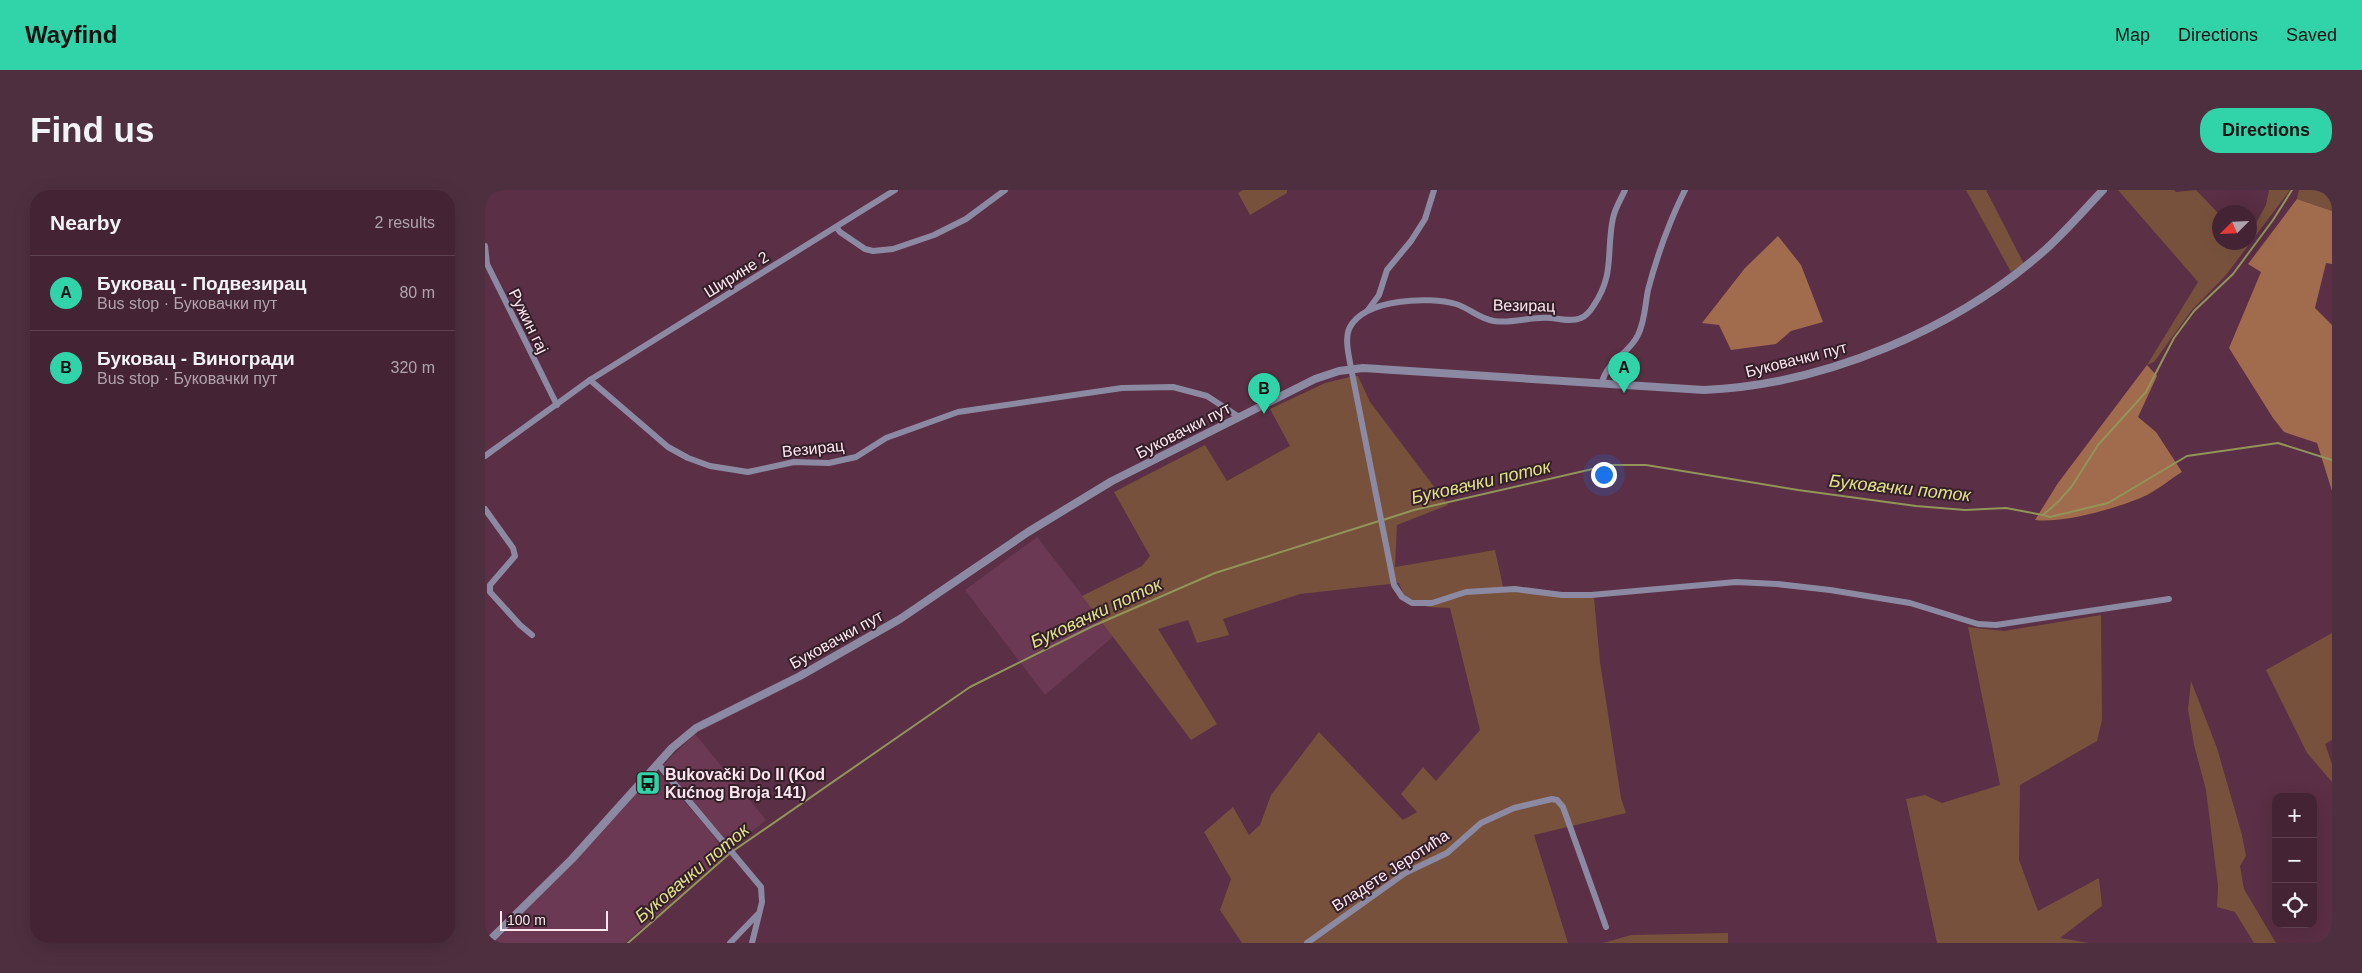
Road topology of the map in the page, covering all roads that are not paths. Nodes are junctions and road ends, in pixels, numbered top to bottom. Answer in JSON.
{"nodes":[{"id":1,"x":895,"y":190,"type":"edge"},
{"id":2,"x":1005,"y":190,"type":"edge"},
{"id":3,"x":1434,"y":190,"type":"edge"},
{"id":4,"x":1625,"y":190,"type":"edge"},
{"id":5,"x":1685,"y":190,"type":"edge"},
{"id":6,"x":2103,"y":190,"type":"edge"},
{"id":7,"x":837,"y":228,"type":"junction"},
{"id":8,"x":485,"y":246,"type":"edge"},
{"id":9,"x":486,"y":264,"type":"edge"},
{"id":10,"x":1368,"y":310,"type":"junction"},
{"id":11,"x":1351,"y":368,"type":"junction"},
{"id":12,"x":590,"y":380,"type":"junction"},
{"id":13,"x":1602,"y":382,"type":"junction"},
{"id":14,"x":557,"y":404,"type":"junction"},
{"id":15,"x":1239,"y":417,"type":"junction"},
{"id":16,"x":485,"y":456,"type":"edge"},
{"id":17,"x":485,"y":509,"type":"edge"},
{"id":18,"x":2169,"y":600,"type":"dead end"},
{"id":19,"x":532,"y":635,"type":"dead end"},
{"id":20,"x":658,"y":764,"type":"junction"},
{"id":21,"x":759,"y":912,"type":"junction"},
{"id":22,"x":1606,"y":927,"type":"dead end"},
{"id":23,"x":487,"y":943,"type":"edge"},
{"id":24,"x":730,"y":943,"type":"edge"},
{"id":25,"x":752,"y":943,"type":"edge"},
{"id":26,"x":1307,"y":943,"type":"edge"}],
"edges":[{"from":1,"to":7,"type":"street","name":"Ширине 2"},
{"from":2,"to":7,"type":"street"},
{"from":3,"to":10,"type":"street"},
{"from":4,"to":10,"type":"street","name":"Везирац"},
{"from":5,"to":13,"type":"street"},
{"from":6,"to":13,"type":"street","name":"Буковачки пут"},
{"from":7,"to":12,"type":"street","name":"Ширине 2"},
{"from":8,"to":9,"type":"street","name":"Ружин гај"},
{"from":9,"to":14,"type":"street","name":"Ружин гај"},
{"from":10,"to":11,"type":"street","name":"Везирац"},
{"from":11,"to":13,"type":"street","name":"Буковачки пут"},
{"from":11,"to":15,"type":"street","name":"Буковачки пут"},
{"from":11,"to":18,"type":"street"},
{"from":12,"to":14,"type":"street"},
{"from":12,"to":15,"type":"street","name":"Везирац"},
{"from":14,"to":16,"type":"street"},
{"from":15,"to":20,"type":"street","name":"Буковачки пут"},
{"from":17,"to":19,"type":"street"},
{"from":20,"to":21,"type":"street"},
{"from":20,"to":23,"type":"street","name":"Буковачки пут"},
{"from":21,"to":24,"type":"street"},
{"from":21,"to":25,"type":"street"},
{"from":22,"to":26,"type":"street","name":"Владете Јеротића"}]}
